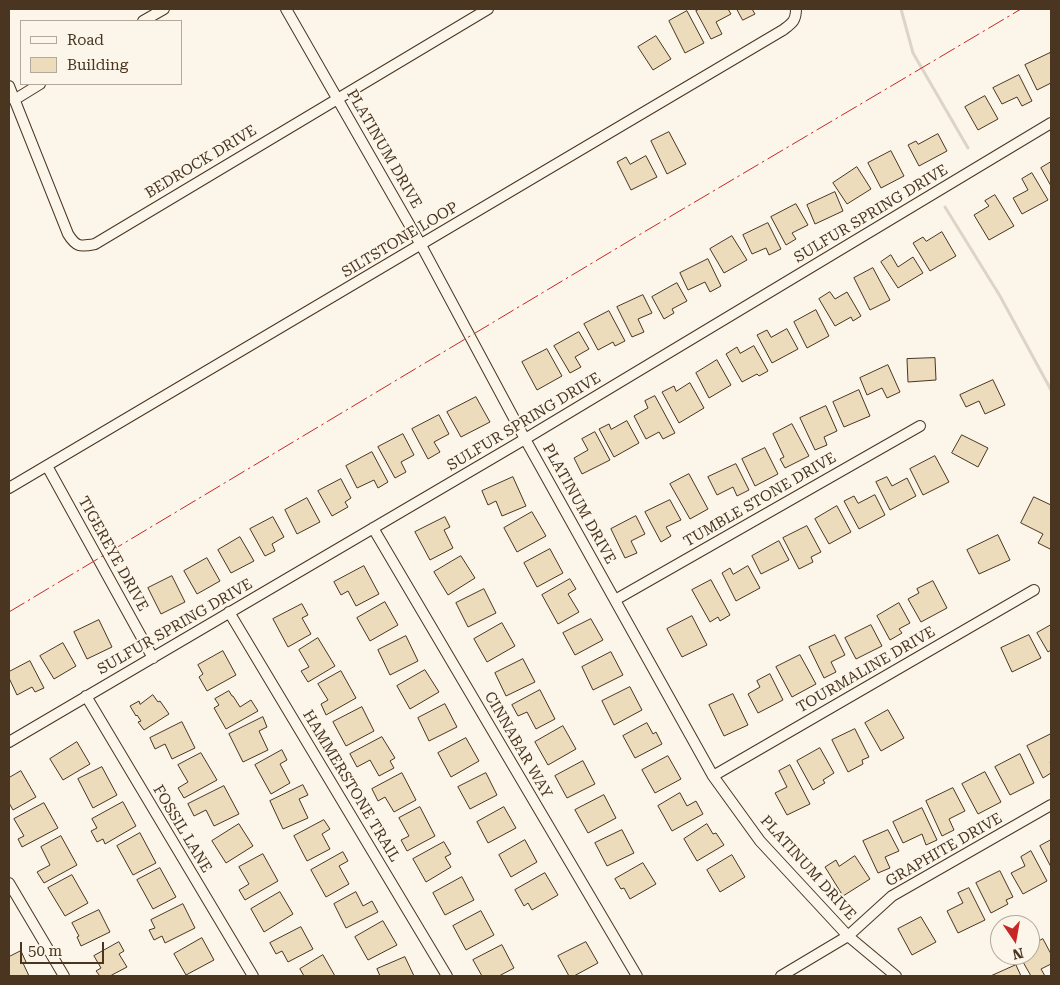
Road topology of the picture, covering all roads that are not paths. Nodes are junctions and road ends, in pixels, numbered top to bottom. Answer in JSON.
{"nodes":[{"id":1,"x":164,"y":9,"type":"edge"},
{"id":2,"x":286,"y":9,"type":"edge"},
{"id":3,"x":488,"y":9,"type":"edge"},
{"id":4,"x":796,"y":9,"type":"edge"},
{"id":5,"x":145,"y":20,"type":"edge"},
{"id":6,"x":38,"y":85,"type":"edge"},
{"id":7,"x":9,"y":86,"type":"edge"},
{"id":8,"x":338,"y":98,"type":"junction"},
{"id":9,"x":14,"y":100,"type":"junction"},
{"id":10,"x":1051,"y":123,"type":"edge"},
{"id":11,"x":421,"y":245,"type":"junction"},
{"id":12,"x":920,"y":426,"type":"dead end"},
{"id":13,"x":525,"y":439,"type":"junction"},
{"id":14,"x":47,"y":466,"type":"junction"},
{"id":15,"x":9,"y":488,"type":"edge"},
{"id":16,"x":373,"y":528,"type":"junction"},
{"id":17,"x":1034,"y":590,"type":"dead end"},
{"id":18,"x":615,"y":600,"type":"junction"},
{"id":19,"x":229,"y":612,"type":"junction"},
{"id":20,"x":153,"y":658,"type":"junction"},
{"id":21,"x":86,"y":696,"type":"junction"},
{"id":22,"x":9,"y":742,"type":"edge"},
{"id":23,"x":713,"y":776,"type":"junction"},
{"id":24,"x":1051,"y":805,"type":"edge"},
{"id":25,"x":9,"y":883,"type":"edge"},
{"id":26,"x":848,"y":936,"type":"junction"},
{"id":27,"x":64,"y":976,"type":"edge"},
{"id":28,"x":253,"y":976,"type":"edge"},
{"id":29,"x":447,"y":976,"type":"edge"},
{"id":30,"x":637,"y":976,"type":"edge"},
{"id":31,"x":781,"y":976,"type":"edge"},
{"id":32,"x":896,"y":976,"type":"edge"}],
"edges":[{"from":1,"to":5,"type":"street"},
{"from":2,"to":8,"type":"street","name":"PLATINUM DRIVE"},
{"from":3,"to":8,"type":"street","name":"BEDROCK DRIVE"},
{"from":4,"to":11,"type":"street","name":"SILTSTONE LOOP"},
{"from":6,"to":9,"type":"street"},
{"from":7,"to":9,"type":"street","name":"BEDROCK DRIVE"},
{"from":8,"to":9,"type":"street","name":"BEDROCK DRIVE"},
{"from":8,"to":11,"type":"street","name":"PLATINUM DRIVE"},
{"from":10,"to":13,"type":"street","name":"SULFUR SPRING DRIVE"},
{"from":11,"to":13,"type":"street","name":"PLATINUM DRIVE"},
{"from":11,"to":14,"type":"street","name":"SILTSTONE LOOP"},
{"from":12,"to":18,"type":"street","name":"TUMBLE STONE DRIVE"},
{"from":13,"to":16,"type":"street","name":"SULFUR SPRING DRIVE"},
{"from":13,"to":18,"type":"street","name":"PLATINUM DRIVE"},
{"from":14,"to":15,"type":"street","name":"SILTSTONE LOOP"},
{"from":14,"to":20,"type":"street","name":"TIGEREYE DRIVE"},
{"from":16,"to":19,"type":"street","name":"SULFUR SPRING DRIVE"},
{"from":16,"to":30,"type":"street","name":"CINNABAR WAY"},
{"from":17,"to":23,"type":"street","name":"TOURMALINE DRIVE"},
{"from":18,"to":23,"type":"street","name":"PLATINUM DRIVE"},
{"from":19,"to":20,"type":"street","name":"SULFUR SPRING DRIVE"},
{"from":19,"to":29,"type":"street","name":"HAMMERSTONE TRAIL"},
{"from":20,"to":21,"type":"street","name":"SULFUR SPRING DRIVE"},
{"from":21,"to":22,"type":"street","name":"SULFUR SPRING DRIVE"},
{"from":21,"to":28,"type":"street","name":"FOSSIL LANE"},
{"from":23,"to":26,"type":"street","name":"PLATINUM DRIVE"},
{"from":24,"to":26,"type":"street","name":"GRAPHITE DRIVE"},
{"from":25,"to":27,"type":"street"},
{"from":26,"to":31,"type":"street","name":"GRAPHITE DRIVE"},
{"from":26,"to":32,"type":"street","name":"PLATINUM DRIVE"}]}
